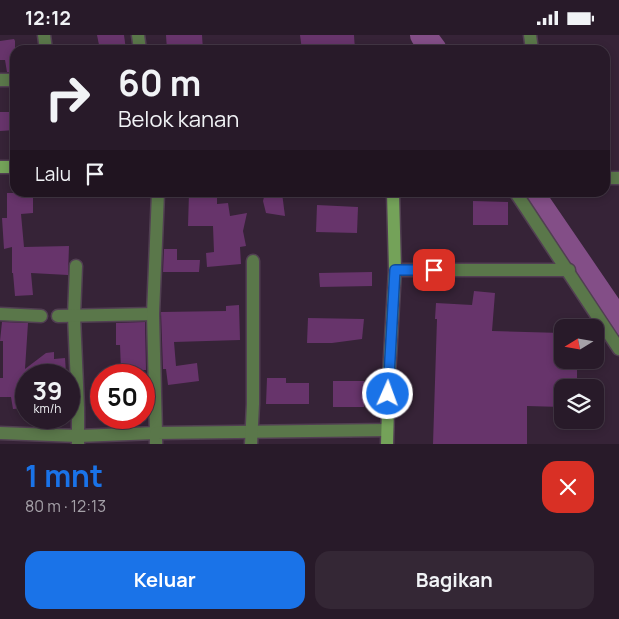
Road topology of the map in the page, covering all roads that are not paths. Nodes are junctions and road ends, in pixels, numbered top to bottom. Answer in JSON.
{"nodes":[{"id":1,"x":158,"y":197,"type":"edge"},
{"id":2,"x":393,"y":197,"type":"edge"},
{"id":3,"x":519,"y":197,"type":"edge"},
{"id":4,"x":253,"y":261,"type":"dead end"},
{"id":5,"x":76,"y":266,"type":"dead end"},
{"id":6,"x":395,"y":270,"type":"junction"},
{"id":7,"x":569,"y":271,"type":"junction"},
{"id":8,"x":0,"y":314,"type":"edge"},
{"id":9,"x":153,"y":314,"type":"junction"},
{"id":10,"x":41,"y":316,"type":"dead end"},
{"id":11,"x":58,"y":316,"type":"dead end"},
{"id":12,"x":74,"y":316,"type":"junction"},
{"id":13,"x":619,"y":349,"type":"edge"},
{"id":14,"x":387,"y":430,"type":"junction"},
{"id":15,"x":0,"y":433,"type":"edge"},
{"id":16,"x":156,"y":438,"type":"edge"},
{"id":17,"x":251,"y":438,"type":"edge"},
{"id":18,"x":78,"y":440,"type":"edge"},
{"id":19,"x":387,"y":444,"type":"edge"}],
"edges":[{"from":1,"to":9,"type":"street"},
{"from":2,"to":6,"type":"main road"},
{"from":3,"to":7,"type":"street"},
{"from":4,"to":17,"type":"street"},
{"from":5,"to":12,"type":"street"},
{"from":6,"to":7,"type":"street"},
{"from":6,"to":14,"type":"main road"},
{"from":7,"to":13,"type":"street"},
{"from":8,"to":10,"type":"street"},
{"from":9,"to":12,"type":"street"},
{"from":9,"to":16,"type":"street"},
{"from":11,"to":12,"type":"street"},
{"from":12,"to":18,"type":"street"},
{"from":14,"to":17,"type":"street"},
{"from":14,"to":19,"type":"main road"},
{"from":15,"to":18,"type":"street"},
{"from":16,"to":17,"type":"street"},
{"from":16,"to":18,"type":"street"}]}
